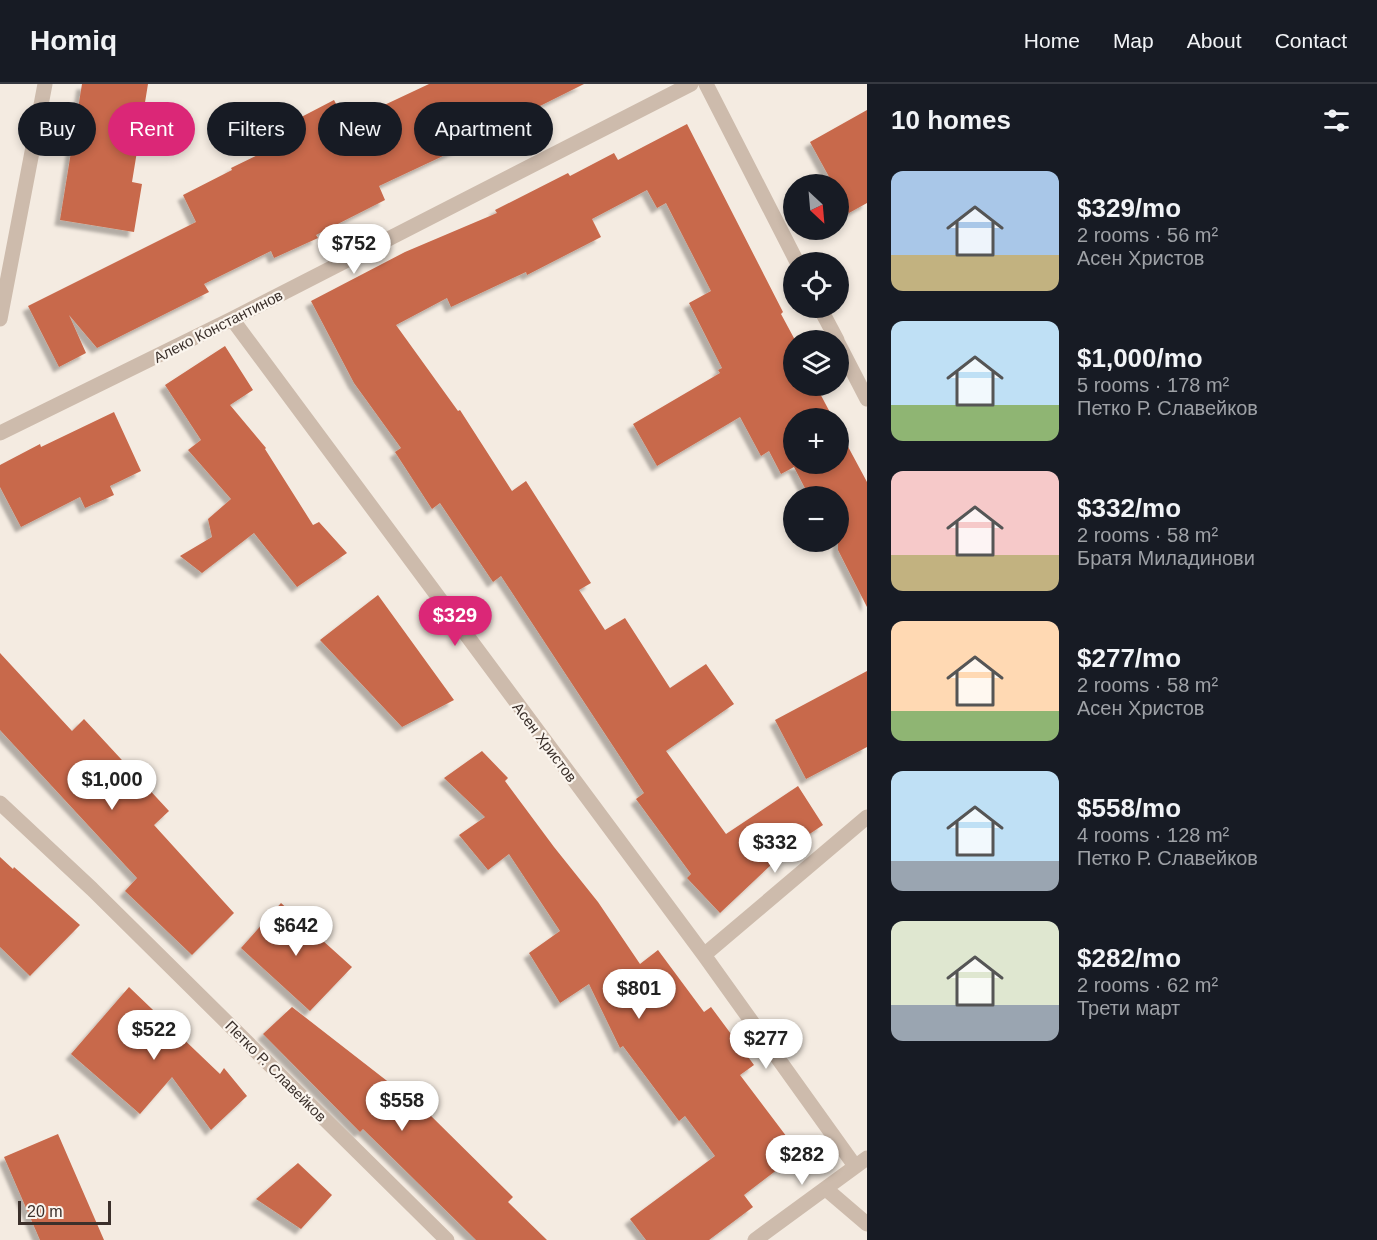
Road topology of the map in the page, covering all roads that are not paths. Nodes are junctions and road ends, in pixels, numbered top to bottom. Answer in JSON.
{"nodes":[{"id":1,"x":45,"y":84,"type":"edge"},
{"id":2,"x":691,"y":84,"type":"edge"},
{"id":3,"x":706,"y":84,"type":"edge"},
{"id":4,"x":792,"y":252,"type":"edge"},
{"id":5,"x":0,"y":319,"type":"edge"},
{"id":6,"x":232,"y":320,"type":"junction"},
{"id":7,"x":849,"y":364,"type":"edge"},
{"id":8,"x":867,"y":399,"type":"edge"},
{"id":9,"x":0,"y":433,"type":"edge"},
{"id":10,"x":0,"y":802,"type":"edge"},
{"id":11,"x":867,"y":817,"type":"edge"},
{"id":12,"x":704,"y":955,"type":"junction"},
{"id":13,"x":861,"y":1162,"type":"edge"},
{"id":14,"x":826,"y":1189,"type":"junction"},
{"id":15,"x":867,"y":1224,"type":"edge"},
{"id":16,"x":447,"y":1240,"type":"edge"},
{"id":17,"x":755,"y":1240,"type":"edge"}],
"edges":[{"from":1,"to":5,"type":"street"},
{"from":2,"to":6,"type":"street","name":"Алеко Константинов"},
{"from":3,"to":4,"type":"street"},
{"from":6,"to":9,"type":"street","name":"Алеко Константинов"},
{"from":6,"to":12,"type":"street","name":"Асен Христов"},
{"from":7,"to":8,"type":"street"},
{"from":10,"to":16,"type":"street","name":"Петко Р. Славейков"},
{"from":11,"to":12,"type":"street"},
{"from":12,"to":13,"type":"street","name":"Асен Христов"},
{"from":13,"to":14,"type":"street"},
{"from":14,"to":15,"type":"street"},
{"from":14,"to":17,"type":"street"}]}
